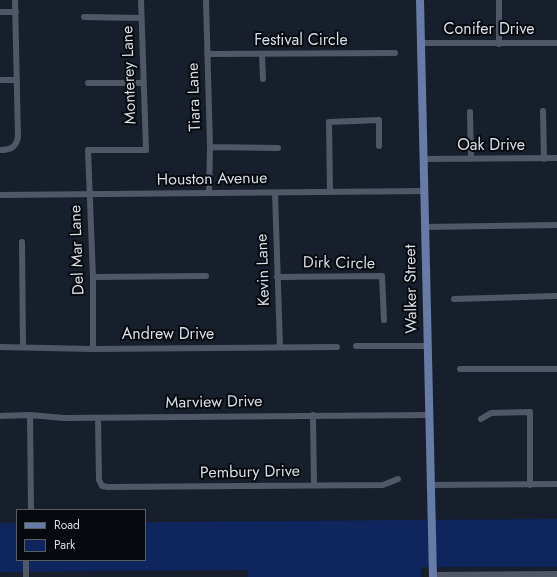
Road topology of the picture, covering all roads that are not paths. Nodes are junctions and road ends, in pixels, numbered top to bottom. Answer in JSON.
{"nodes":[{"id":1,"x":15,"y":0,"type":"edge"},
{"id":2,"x":141,"y":0,"type":"edge"},
{"id":3,"x":206,"y":0,"type":"edge"},
{"id":4,"x":420,"y":0,"type":"edge"},
{"id":5,"x":499,"y":0,"type":"edge"},
{"id":6,"x":0,"y":12,"type":"edge"},
{"id":7,"x":16,"y":12,"type":"junction"},
{"id":8,"x":84,"y":17,"type":"dead end"},
{"id":9,"x":141,"y":18,"type":"junction"},
{"id":10,"x":421,"y":43,"type":"junction"},
{"id":11,"x":557,"y":43,"type":"edge"},
{"id":12,"x":499,"y":44,"type":"junction"},
{"id":13,"x":395,"y":53,"type":"dead end"},
{"id":14,"x":207,"y":54,"type":"junction"},
{"id":15,"x":262,"y":54,"type":"junction"},
{"id":16,"x":263,"y":79,"type":"dead end"},
{"id":17,"x":0,"y":80,"type":"edge"},
{"id":18,"x":17,"y":80,"type":"junction"},
{"id":19,"x":88,"y":83,"type":"dead end"},
{"id":20,"x":144,"y":83,"type":"junction"},
{"id":21,"x":470,"y":112,"type":"dead end"},
{"id":22,"x":543,"y":112,"type":"dead end"},
{"id":23,"x":379,"y":146,"type":"dead end"},
{"id":24,"x":210,"y":147,"type":"junction"},
{"id":25,"x":278,"y":148,"type":"dead end"},
{"id":26,"x":0,"y":150,"type":"edge"},
{"id":27,"x":88,"y":150,"type":"joint"},
{"id":28,"x":544,"y":158,"type":"junction"},
{"id":29,"x":557,"y":158,"type":"edge"},
{"id":30,"x":424,"y":159,"type":"junction"},
{"id":31,"x":471,"y":159,"type":"junction"},
{"id":32,"x":425,"y":191,"type":"junction"},
{"id":33,"x":330,"y":192,"type":"junction"},
{"id":34,"x":209,"y":193,"type":"junction"},
{"id":35,"x":275,"y":193,"type":"junction"},
{"id":36,"x":89,"y":195,"type":"junction"},
{"id":37,"x":0,"y":196,"type":"edge"},
{"id":38,"x":557,"y":225,"type":"edge"},
{"id":39,"x":426,"y":226,"type":"junction"},
{"id":40,"x":22,"y":242,"type":"dead end"},
{"id":41,"x":206,"y":276,"type":"dead end"},
{"id":42,"x":93,"y":277,"type":"junction"},
{"id":43,"x":277,"y":277,"type":"junction"},
{"id":44,"x":557,"y":296,"type":"edge"},
{"id":45,"x":454,"y":299,"type":"dead end"},
{"id":46,"x":384,"y":320,"type":"dead end"},
{"id":47,"x":356,"y":346,"type":"dead end"},
{"id":48,"x":427,"y":346,"type":"junction"},
{"id":49,"x":0,"y":347,"type":"edge"},
{"id":50,"x":23,"y":347,"type":"junction"},
{"id":51,"x":280,"y":347,"type":"junction"},
{"id":52,"x":337,"y":347,"type":"dead end"},
{"id":53,"x":93,"y":349,"type":"junction"},
{"id":54,"x":460,"y":369,"type":"dead end"},
{"id":55,"x":557,"y":369,"type":"edge"},
{"id":56,"x":30,"y":415,"type":"junction"},
{"id":57,"x":429,"y":415,"type":"junction"},
{"id":58,"x":0,"y":416,"type":"edge"},
{"id":59,"x":313,"y":416,"type":"junction"},
{"id":60,"x":98,"y":418,"type":"junction"},
{"id":61,"x":481,"y":419,"type":"dead end"},
{"id":62,"x":398,"y":479,"type":"dead end"},
{"id":63,"x":557,"y":484,"type":"edge"},
{"id":64,"x":314,"y":485,"type":"junction"},
{"id":65,"x":431,"y":485,"type":"junction"},
{"id":66,"x":530,"y":485,"type":"junction"},
{"id":67,"x":31,"y":509,"type":"edge"},
{"id":68,"x":26,"y":561,"type":"edge"},
{"id":69,"x":557,"y":574,"type":"edge"},
{"id":70,"x":433,"y":576,"type":"edge"},
{"id":71,"x":26,"y":577,"type":"edge"}],
"edges":[{"from":1,"to":7,"type":"street"},
{"from":2,"to":9,"type":"street","name":"Monterey Lane"},
{"from":3,"to":14,"type":"street","name":"Tiara Lane"},
{"from":4,"to":10,"type":"main road","name":"Walker Street"},
{"from":5,"to":12,"type":"street"},
{"from":6,"to":7,"type":"street"},
{"from":7,"to":18,"type":"street"},
{"from":8,"to":9,"type":"street"},
{"from":9,"to":20,"type":"street","name":"Monterey Lane"},
{"from":10,"to":12,"type":"street","name":"Conifer Drive"},
{"from":10,"to":30,"type":"main road","name":"Walker Street"},
{"from":11,"to":12,"type":"street","name":"Conifer Drive"},
{"from":13,"to":15,"type":"street","name":"Festival Circle"},
{"from":14,"to":15,"type":"street","name":"Festival Circle"},
{"from":14,"to":24,"type":"street","name":"Tiara Lane"},
{"from":15,"to":16,"type":"street"},
{"from":17,"to":18,"type":"street"},
{"from":18,"to":26,"type":"street"},
{"from":19,"to":20,"type":"street"},
{"from":20,"to":27,"type":"street","name":"Monterey Lane"},
{"from":21,"to":31,"type":"street"},
{"from":22,"to":28,"type":"street"},
{"from":23,"to":33,"type":"street"},
{"from":24,"to":25,"type":"street"},
{"from":24,"to":34,"type":"street","name":"Tiara Lane"},
{"from":27,"to":36,"type":"street","name":"Del Mar Lane"},
{"from":28,"to":29,"type":"street","name":"Oak Drive"},
{"from":28,"to":31,"type":"street","name":"Oak Drive"},
{"from":30,"to":31,"type":"street","name":"Oak Drive"},
{"from":30,"to":32,"type":"main road","name":"Walker Street"},
{"from":32,"to":33,"type":"street","name":"Houston Avenue"},
{"from":32,"to":39,"type":"main road","name":"Walker Street"},
{"from":33,"to":35,"type":"street","name":"Houston Avenue"},
{"from":34,"to":35,"type":"street","name":"Houston Avenue"},
{"from":34,"to":36,"type":"street","name":"Houston Avenue"},
{"from":35,"to":43,"type":"street","name":"Kevin Lane"},
{"from":36,"to":37,"type":"street","name":"Houston Avenue"},
{"from":36,"to":42,"type":"street","name":"Del Mar Lane"},
{"from":38,"to":39,"type":"street"},
{"from":39,"to":48,"type":"main road","name":"Walker Street"},
{"from":40,"to":50,"type":"street"},
{"from":41,"to":42,"type":"street"},
{"from":42,"to":53,"type":"street","name":"Del Mar Lane"},
{"from":43,"to":46,"type":"street","name":"Dirk Circle"},
{"from":43,"to":51,"type":"street","name":"Kevin Lane"},
{"from":44,"to":45,"type":"street"},
{"from":47,"to":48,"type":"street"},
{"from":48,"to":57,"type":"main road","name":"Walker Street"},
{"from":49,"to":50,"type":"street","name":"Andrew Drive"},
{"from":50,"to":53,"type":"street","name":"Andrew Drive"},
{"from":51,"to":52,"type":"street","name":"Andrew Drive"},
{"from":51,"to":53,"type":"street","name":"Andrew Drive"},
{"from":54,"to":55,"type":"street"},
{"from":56,"to":58,"type":"street","name":"Marview Drive"},
{"from":56,"to":60,"type":"street","name":"Marview Drive"},
{"from":56,"to":67,"type":"street"},
{"from":57,"to":59,"type":"street","name":"Marview Drive"},
{"from":57,"to":65,"type":"main road","name":"Walker Street"},
{"from":59,"to":60,"type":"street","name":"Marview Drive"},
{"from":59,"to":64,"type":"street"},
{"from":60,"to":64,"type":"street","name":"Pembury Drive"},
{"from":61,"to":66,"type":"street"},
{"from":62,"to":64,"type":"street","name":"Pembury Drive"},
{"from":63,"to":66,"type":"street"},
{"from":65,"to":66,"type":"street"},
{"from":65,"to":70,"type":"main road","name":"Walker Street"},
{"from":68,"to":71,"type":"street"},
{"from":69,"to":70,"type":"street"}]}
